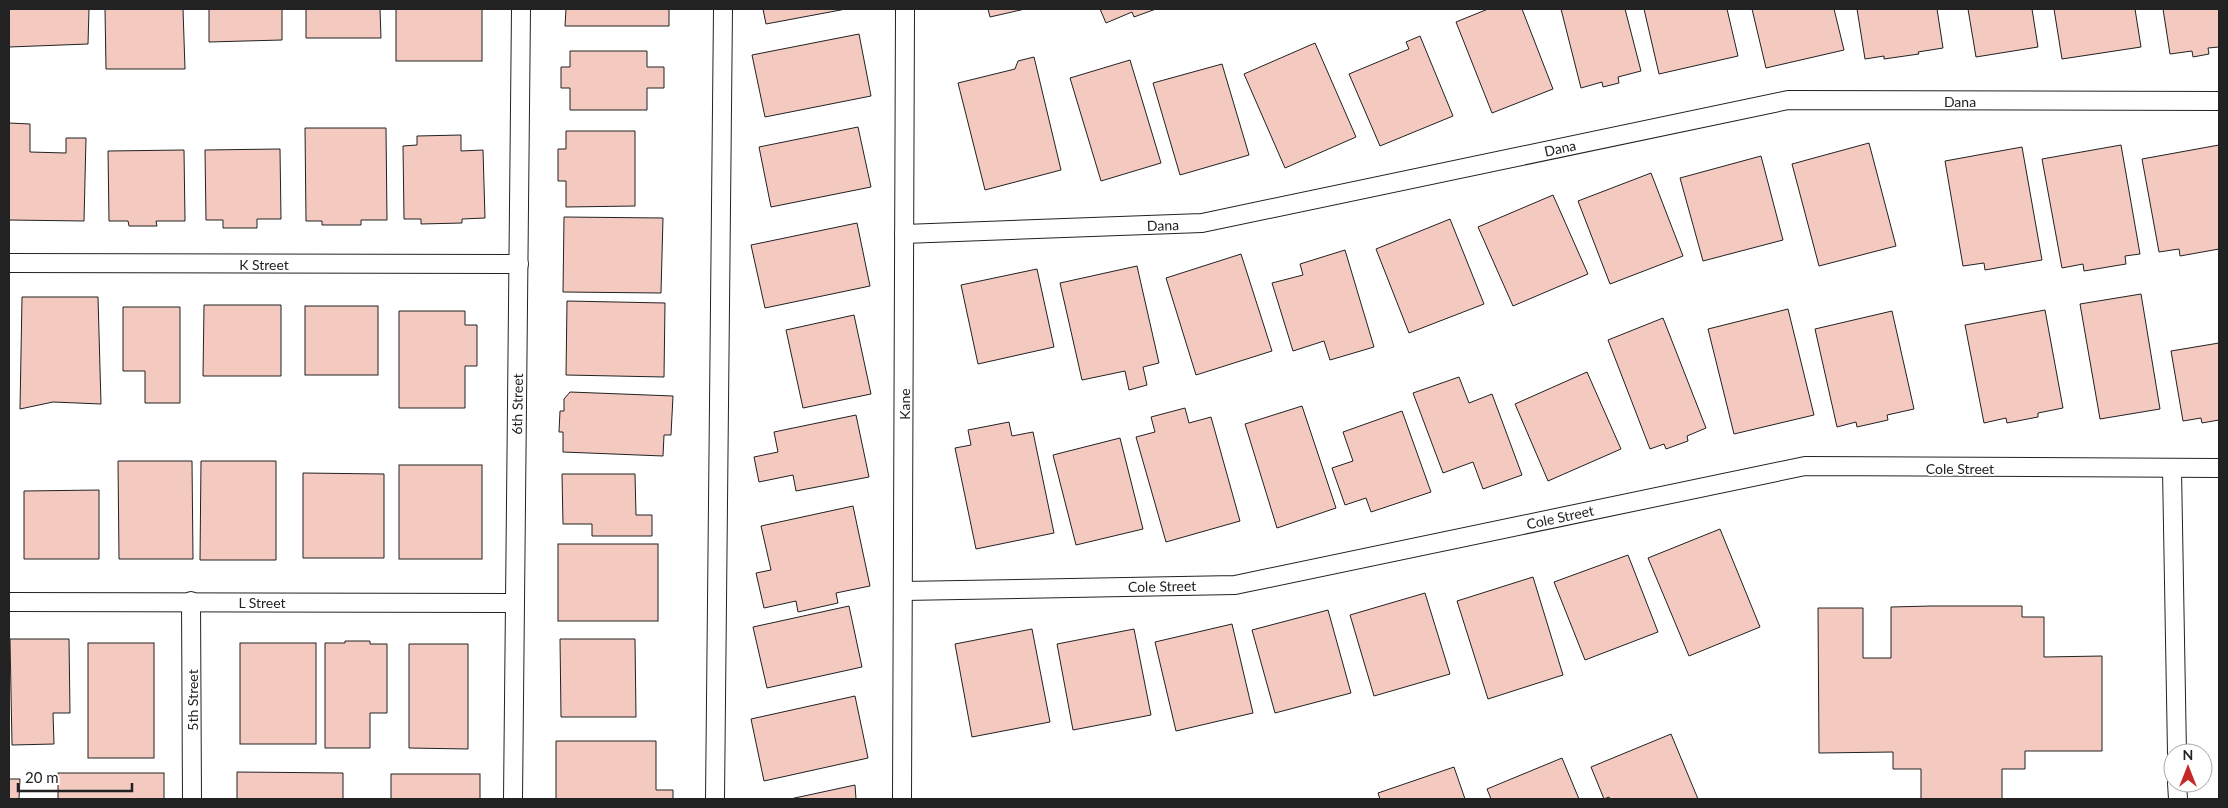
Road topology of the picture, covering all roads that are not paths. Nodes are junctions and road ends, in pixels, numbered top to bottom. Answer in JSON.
{"nodes":[{"id":1,"x":521,"y":9,"type":"edge"},
{"id":2,"x":723,"y":9,"type":"edge"},
{"id":3,"x":905,"y":9,"type":"edge"},
{"id":4,"x":2219,"y":101,"type":"edge"},
{"id":5,"x":904,"y":234,"type":"junction"},
{"id":6,"x":9,"y":263,"type":"edge"},
{"id":7,"x":519,"y":264,"type":"junction"},
{"id":8,"x":2219,"y":468,"type":"edge"},
{"id":9,"x":2172,"y":469,"type":"junction"},
{"id":10,"x":903,"y":591,"type":"junction"},
{"id":11,"x":191,"y":601,"type":"junction"},
{"id":12,"x":9,"y":602,"type":"edge"},
{"id":13,"x":514,"y":603,"type":"junction"},
{"id":14,"x":2177,"y":743,"type":"edge"},
{"id":15,"x":192,"y":799,"type":"edge"},
{"id":16,"x":513,"y":799,"type":"edge"},
{"id":17,"x":715,"y":799,"type":"edge"},
{"id":18,"x":902,"y":799,"type":"edge"}],
"edges":[{"from":1,"to":7,"type":"lane","name":"6th Street"},
{"from":2,"to":17,"type":"lane"},
{"from":3,"to":5,"type":"lane","name":"Kane"},
{"from":4,"to":5,"type":"lane","name":"Dana"},
{"from":5,"to":10,"type":"lane","name":"Kane"},
{"from":6,"to":7,"type":"lane","name":"K Street"},
{"from":7,"to":13,"type":"lane","name":"6th Street"},
{"from":8,"to":9,"type":"lane","name":"Cole Street"},
{"from":9,"to":10,"type":"lane","name":"Cole Street"},
{"from":9,"to":14,"type":"lane"},
{"from":10,"to":18,"type":"lane","name":"Kane"},
{"from":11,"to":12,"type":"lane","name":"L Street"},
{"from":11,"to":13,"type":"lane","name":"L Street"},
{"from":11,"to":15,"type":"lane","name":"5th Street"},
{"from":13,"to":16,"type":"lane","name":"6th Street"}]}
